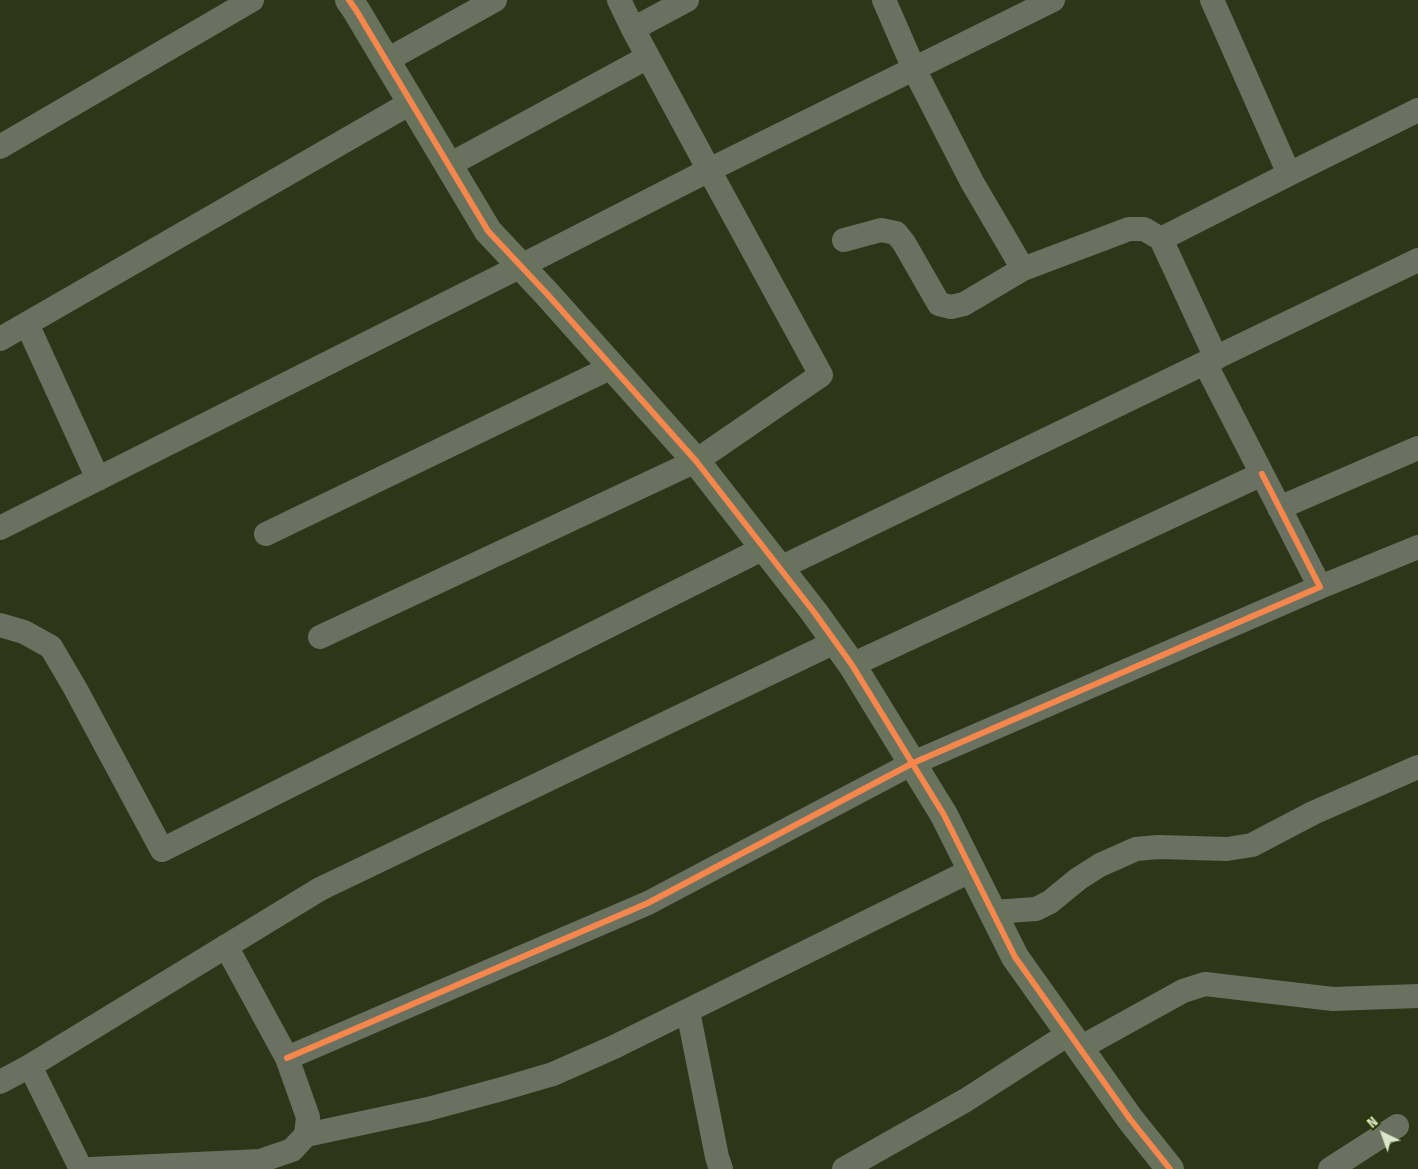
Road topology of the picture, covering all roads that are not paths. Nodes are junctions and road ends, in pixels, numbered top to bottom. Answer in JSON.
{"nodes":[{"id":1,"x":252,"y":0,"type":"edge"},
{"id":2,"x":349,"y":0,"type":"edge"},
{"id":3,"x":495,"y":0,"type":"edge"},
{"id":4,"x":619,"y":0,"type":"edge"},
{"id":5,"x":687,"y":0,"type":"edge"},
{"id":6,"x":884,"y":0,"type":"edge"},
{"id":7,"x":1052,"y":0,"type":"edge"},
{"id":8,"x":1212,"y":0,"type":"edge"},
{"id":9,"x":1022,"y":7,"type":"edge"},
{"id":10,"x":633,"y":30,"type":"junction"},
{"id":11,"x":648,"y":57,"type":"junction"},
{"id":12,"x":387,"y":60,"type":"junction"},
{"id":13,"x":914,"y":68,"type":"junction"},
{"id":14,"x":412,"y":102,"type":"junction"},
{"id":15,"x":1418,"y":110,"type":"edge"},
{"id":16,"x":0,"y":147,"type":"edge"},
{"id":17,"x":449,"y":165,"type":"junction"},
{"id":18,"x":708,"y":170,"type":"junction"},
{"id":19,"x":1289,"y":174,"type":"junction"},
{"id":20,"x":1161,"y":239,"type":"junction"},
{"id":21,"x":844,"y":240,"type":"dead end"},
{"id":22,"x":1418,"y":260,"type":"edge"},
{"id":23,"x":521,"y":266,"type":"junction"},
{"id":24,"x":1023,"y":269,"type":"junction"},
{"id":25,"x":27,"y":324,"type":"junction"},
{"id":26,"x":0,"y":339,"type":"edge"},
{"id":27,"x":1211,"y":360,"type":"junction"},
{"id":28,"x":612,"y":367,"type":"junction"},
{"id":29,"x":1418,"y":448,"type":"edge"},
{"id":30,"x":696,"y":462,"type":"junction"},
{"id":31,"x":1262,"y":474,"type":"junction"},
{"id":32,"x":98,"y":479,"type":"junction"},
{"id":33,"x":1280,"y":508,"type":"junction"},
{"id":34,"x":0,"y":528,"type":"edge"},
{"id":35,"x":266,"y":534,"type":"dead end"},
{"id":36,"x":1418,"y":547,"type":"edge"},
{"id":37,"x":772,"y":558,"type":"junction"},
{"id":38,"x":1320,"y":587,"type":"junction"},
{"id":39,"x":0,"y":626,"type":"edge"},
{"id":40,"x":320,"y":637,"type":"dead end"},
{"id":41,"x":836,"y":642,"type":"junction"},
{"id":42,"x":852,"y":665,"type":"junction"},
{"id":43,"x":913,"y":763,"type":"junction"},
{"id":44,"x":1418,"y":767,"type":"edge"},
{"id":45,"x":972,"y":870,"type":"junction"},
{"id":46,"x":993,"y":912,"type":"junction"},
{"id":47,"x":226,"y":946,"type":"junction"},
{"id":48,"x":1418,"y":996,"type":"edge"},
{"id":49,"x":688,"y":1011,"type":"junction"},
{"id":50,"x":1075,"y":1041,"type":"junction"},
{"id":51,"x":287,"y":1058,"type":"junction"},
{"id":52,"x":30,"y":1066,"type":"junction"},
{"id":53,"x":0,"y":1082,"type":"edge"},
{"id":54,"x":1397,"y":1126,"type":"dead end"},
{"id":55,"x":306,"y":1135,"type":"junction"},
{"id":56,"x":80,"y":1169,"type":"edge"},
{"id":57,"x":91,"y":1169,"type":"edge"},
{"id":58,"x":721,"y":1169,"type":"edge"},
{"id":59,"x":844,"y":1169,"type":"edge"},
{"id":60,"x":1170,"y":1169,"type":"edge"},
{"id":61,"x":1330,"y":1169,"type":"edge"}],
"edges":[{"from":1,"to":16,"type":"street"},
{"from":2,"to":12,"type":"street"},
{"from":3,"to":12,"type":"street"},
{"from":4,"to":10,"type":"street"},
{"from":5,"to":10,"type":"street"},
{"from":6,"to":13,"type":"street"},
{"from":7,"to":9,"type":"street"},
{"from":8,"to":19,"type":"street"},
{"from":9,"to":13,"type":"street"},
{"from":10,"to":11,"type":"street"},
{"from":11,"to":17,"type":"street"},
{"from":11,"to":18,"type":"street"},
{"from":12,"to":14,"type":"street"},
{"from":13,"to":18,"type":"street"},
{"from":13,"to":24,"type":"street"},
{"from":14,"to":17,"type":"street"},
{"from":14,"to":25,"type":"street"},
{"from":15,"to":19,"type":"street"},
{"from":17,"to":23,"type":"street"},
{"from":18,"to":23,"type":"street"},
{"from":18,"to":30,"type":"street"},
{"from":19,"to":20,"type":"street"},
{"from":20,"to":24,"type":"street"},
{"from":20,"to":27,"type":"street"},
{"from":21,"to":24,"type":"street"},
{"from":22,"to":27,"type":"street"},
{"from":23,"to":28,"type":"street"},
{"from":23,"to":32,"type":"street"},
{"from":25,"to":26,"type":"street"},
{"from":25,"to":32,"type":"street"},
{"from":27,"to":31,"type":"street"},
{"from":27,"to":37,"type":"street"},
{"from":28,"to":30,"type":"street"},
{"from":28,"to":35,"type":"street"},
{"from":29,"to":33,"type":"street"},
{"from":30,"to":37,"type":"street"},
{"from":30,"to":40,"type":"street"},
{"from":31,"to":33,"type":"street"},
{"from":31,"to":42,"type":"street"},
{"from":32,"to":34,"type":"street"},
{"from":33,"to":38,"type":"street"},
{"from":36,"to":38,"type":"street"},
{"from":37,"to":39,"type":"street"},
{"from":37,"to":41,"type":"street"},
{"from":38,"to":43,"type":"street"},
{"from":41,"to":42,"type":"street"},
{"from":41,"to":47,"type":"street"},
{"from":42,"to":43,"type":"street"},
{"from":43,"to":45,"type":"street"},
{"from":43,"to":51,"type":"street"},
{"from":44,"to":46,"type":"street"},
{"from":45,"to":46,"type":"street"},
{"from":45,"to":49,"type":"street"},
{"from":46,"to":50,"type":"street"},
{"from":47,"to":51,"type":"street"},
{"from":47,"to":52,"type":"street"},
{"from":48,"to":50,"type":"street"},
{"from":49,"to":55,"type":"street"},
{"from":49,"to":58,"type":"street"},
{"from":50,"to":59,"type":"street"},
{"from":50,"to":60,"type":"street"},
{"from":51,"to":55,"type":"street"},
{"from":52,"to":53,"type":"street"},
{"from":52,"to":56,"type":"street"},
{"from":54,"to":61,"type":"street"},
{"from":55,"to":57,"type":"street"}]}
